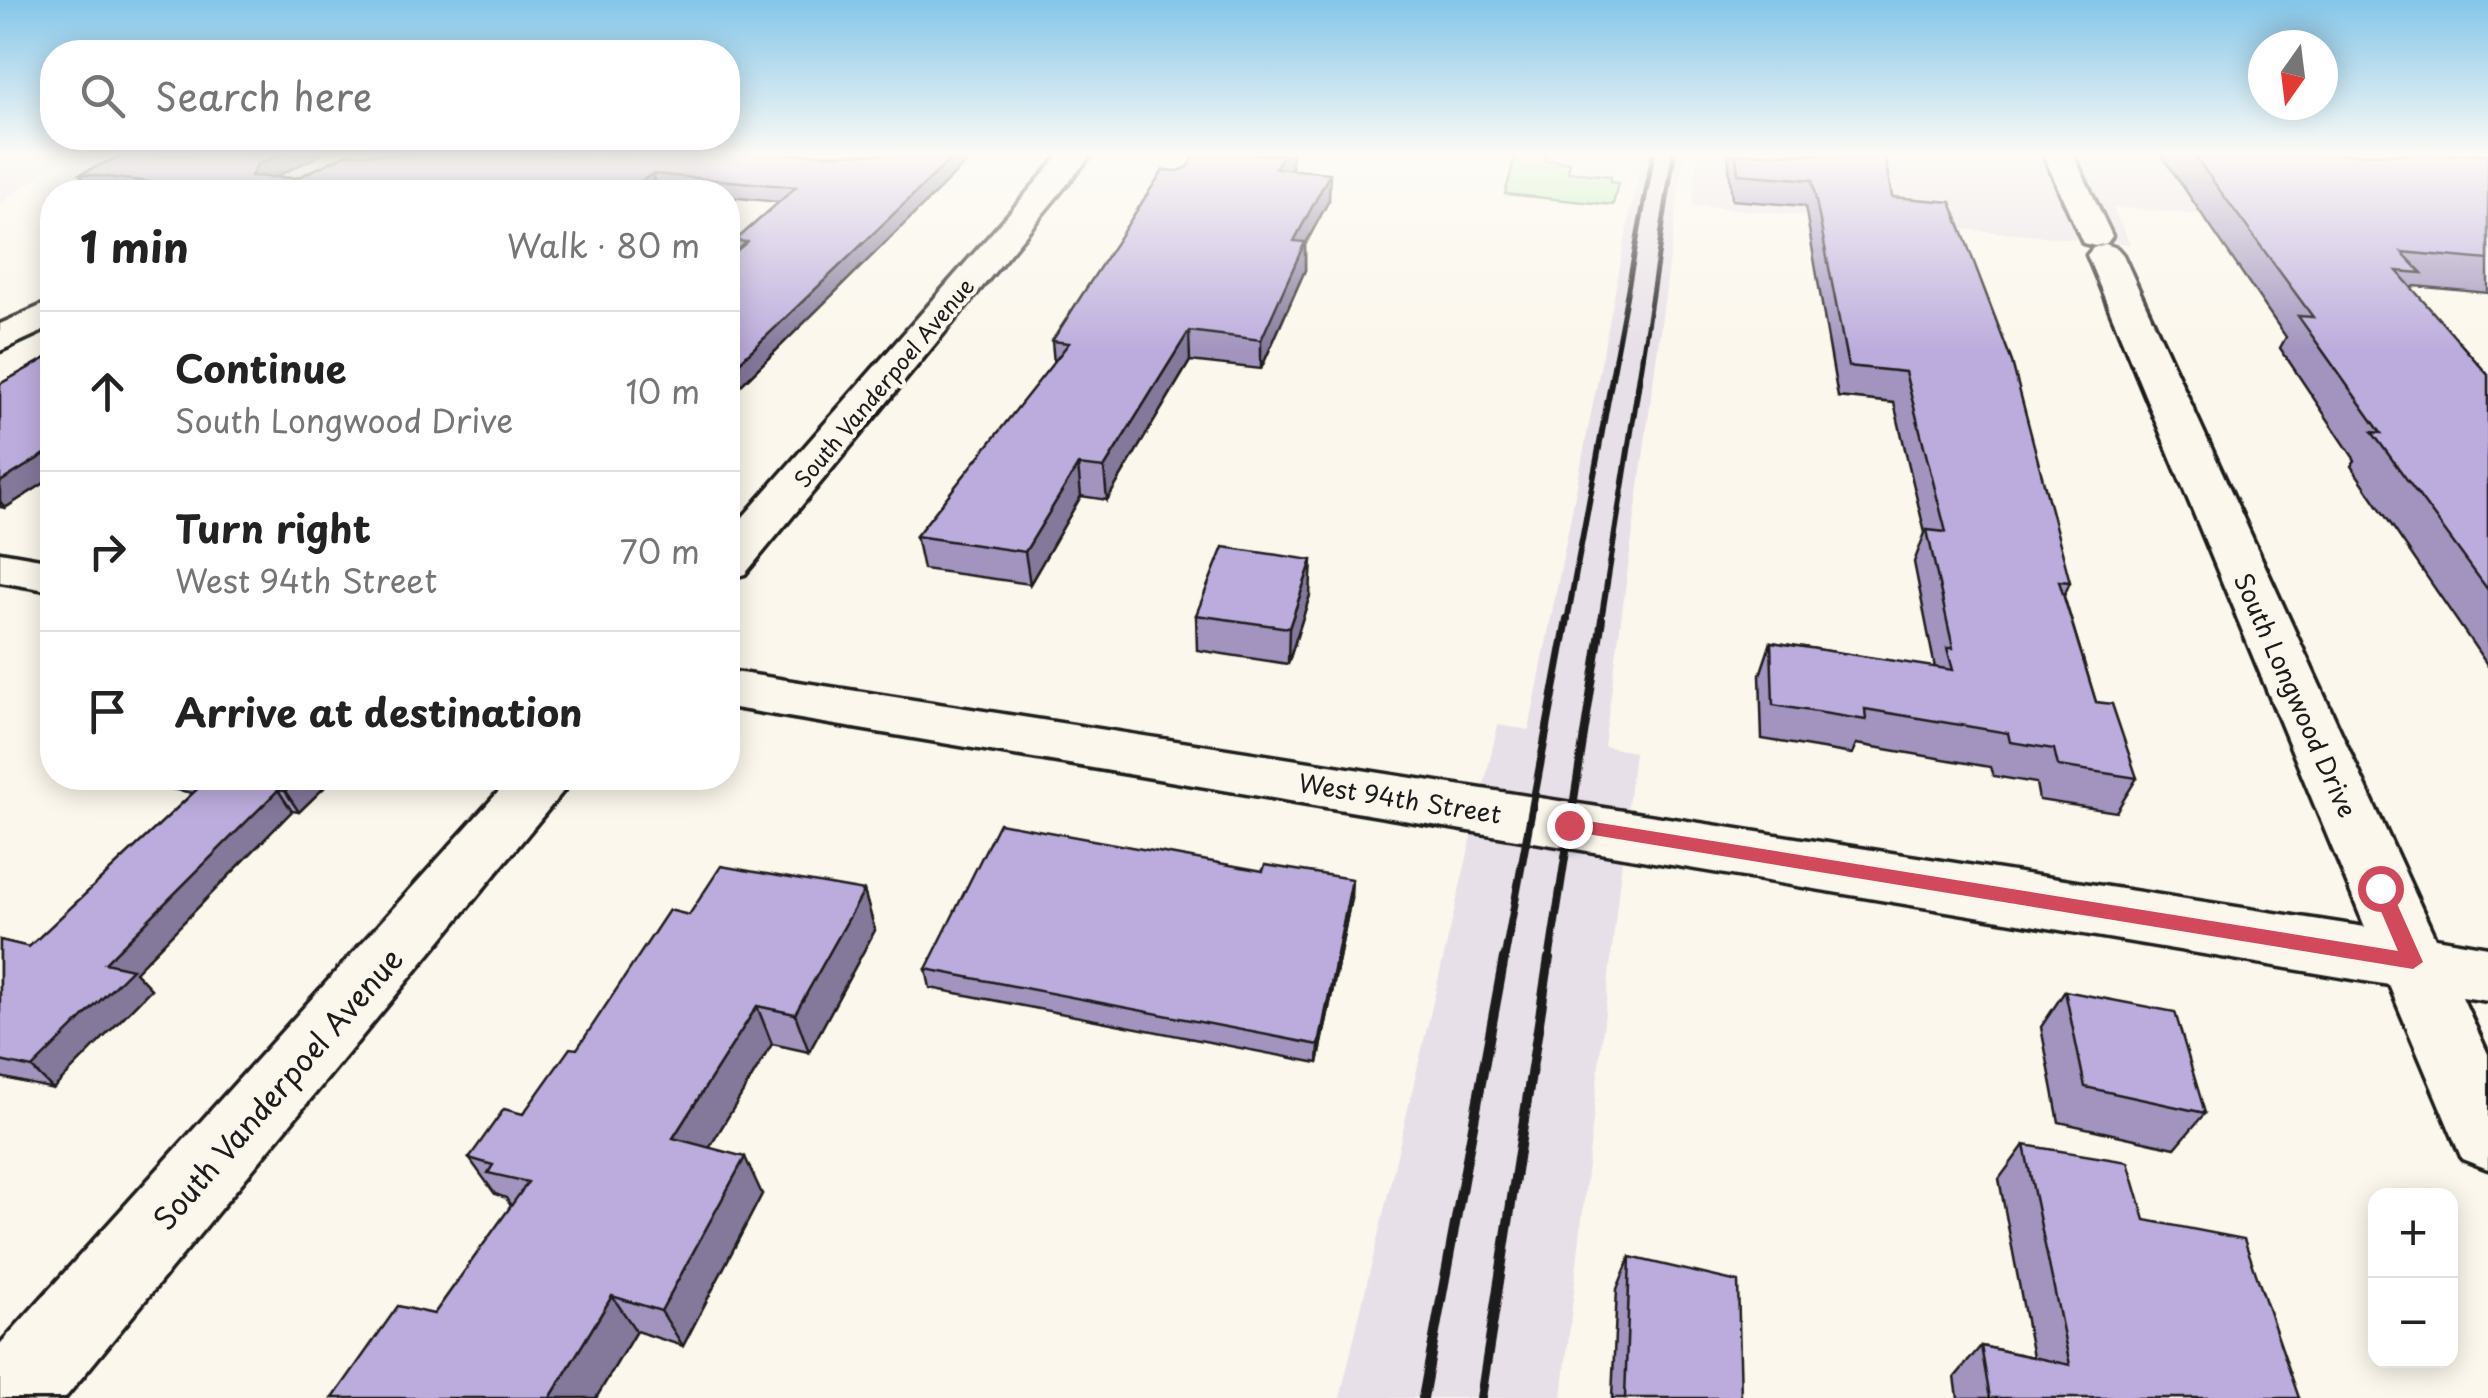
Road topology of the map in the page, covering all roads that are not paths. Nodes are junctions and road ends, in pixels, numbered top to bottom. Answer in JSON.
{"nodes":[{"id":1,"x":1022,"y":219,"type":"edge"},
{"id":2,"x":2088,"y":219,"type":"edge"},
{"id":3,"x":40,"y":318,"type":"edge"},
{"id":4,"x":0,"y":339,"type":"edge"},
{"id":5,"x":740,"y":550,"type":"edge"},
{"id":6,"x":0,"y":567,"type":"edge"},
{"id":7,"x":40,"y":574,"type":"edge"},
{"id":8,"x":740,"y":691,"type":"edge"},
{"id":9,"x":534,"y":790,"type":"edge"},
{"id":10,"x":2413,"y":962,"type":"junction"},
{"id":11,"x":2488,"y":974,"type":"edge"},
{"id":12,"x":2488,"y":1135,"type":"edge"},
{"id":13,"x":10,"y":1398,"type":"edge"}],
"edges":[{"from":1,"to":5,"type":"street","name":"South Vanderpoel Avenue"},
{"from":2,"to":10,"type":"street","name":"South Longwood Drive"},
{"from":3,"to":4,"type":"street"},
{"from":6,"to":7,"type":"street"},
{"from":8,"to":10,"type":"street","name":"West 94th Street"},
{"from":9,"to":13,"type":"street","name":"South Vanderpoel Avenue"},
{"from":10,"to":11,"type":"street","name":"West 94th Street"},
{"from":10,"to":12,"type":"street","name":"South Longwood Drive"}]}
